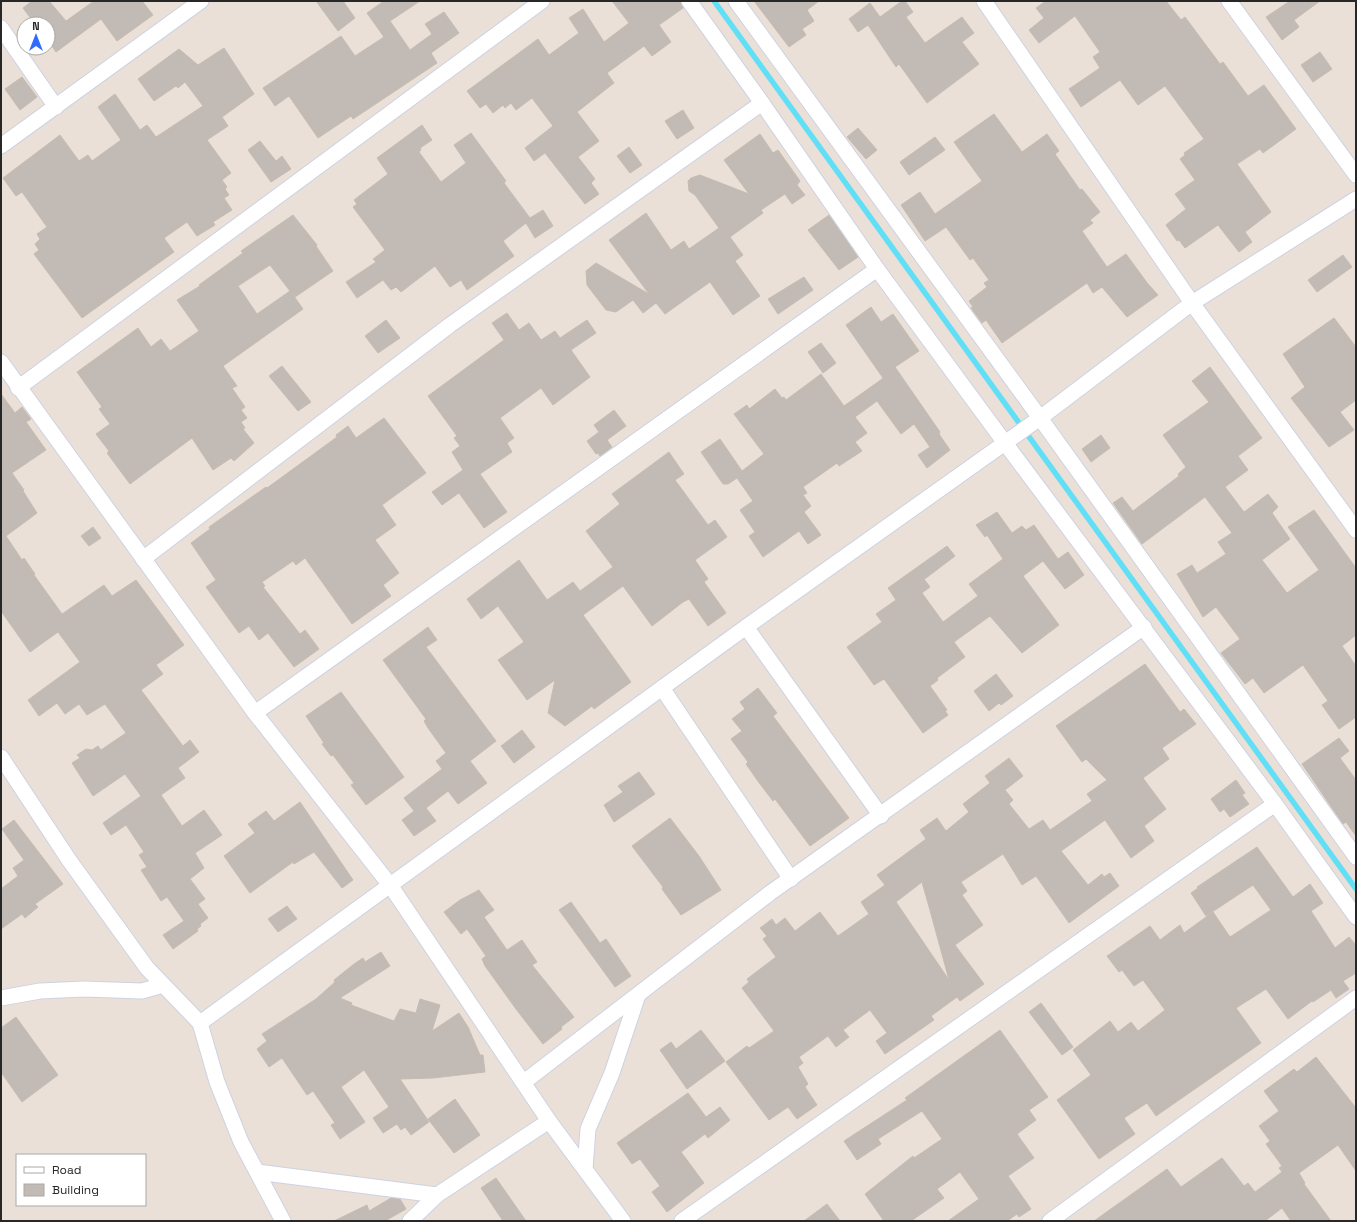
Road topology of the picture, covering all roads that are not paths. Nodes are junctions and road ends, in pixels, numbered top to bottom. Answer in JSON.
{"nodes":[{"id":1,"x":201,"y":1,"type":"edge"},
{"id":2,"x":542,"y":1,"type":"edge"},
{"id":3,"x":688,"y":1,"type":"edge"},
{"id":4,"x":736,"y":1,"type":"edge"},
{"id":5,"x":984,"y":1,"type":"edge"},
{"id":6,"x":1229,"y":1,"type":"edge"},
{"id":7,"x":1,"y":28,"type":"edge"},
{"id":8,"x":762,"y":103,"type":"junction"},
{"id":9,"x":56,"y":107,"type":"junction"},
{"id":10,"x":1,"y":146,"type":"edge"},
{"id":11,"x":1356,"y":174,"type":"edge"},
{"id":12,"x":1356,"y":199,"type":"edge"},
{"id":13,"x":877,"y":269,"type":"junction"},
{"id":14,"x":1192,"y":304,"type":"junction"},
{"id":15,"x":1,"y":362,"type":"edge"},
{"id":16,"x":18,"y":388,"type":"junction"},
{"id":17,"x":1036,"y":421,"type":"junction"},
{"id":18,"x":1009,"y":440,"type":"junction"},
{"id":19,"x":1356,"y":530,"type":"edge"},
{"id":20,"x":143,"y":559,"type":"junction"},
{"id":21,"x":1144,"y":626,"type":"junction"},
{"id":22,"x":746,"y":627,"type":"junction"},
{"id":23,"x":662,"y":688,"type":"junction"},
{"id":24,"x":255,"y":713,"type":"junction"},
{"id":25,"x":1,"y":757,"type":"edge"},
{"id":26,"x":1275,"y":804,"type":"junction"},
{"id":27,"x":881,"y":816,"type":"junction"},
{"id":28,"x":1356,"y":857,"type":"edge"},
{"id":29,"x":791,"y":879,"type":"junction"},
{"id":30,"x":390,"y":886,"type":"junction"},
{"id":31,"x":1356,"y":916,"type":"edge"},
{"id":32,"x":163,"y":985,"type":"junction"},
{"id":33,"x":638,"y":994,"type":"junction"},
{"id":34,"x":1,"y":998,"type":"edge"},
{"id":35,"x":1356,"y":998,"type":"edge"},
{"id":36,"x":200,"y":1024,"type":"junction"},
{"id":37,"x":524,"y":1082,"type":"junction"},
{"id":38,"x":549,"y":1121,"type":"junction"},
{"id":39,"x":585,"y":1169,"type":"junction"},
{"id":40,"x":257,"y":1172,"type":"junction"},
{"id":41,"x":437,"y":1195,"type":"junction"},
{"id":42,"x":284,"y":1221,"type":"edge"},
{"id":43,"x":410,"y":1221,"type":"edge"},
{"id":44,"x":623,"y":1221,"type":"edge"},
{"id":45,"x":682,"y":1221,"type":"edge"},
{"id":46,"x":1050,"y":1221,"type":"edge"}],
"edges":[{"from":1,"to":9,"type":"street"},
{"from":2,"to":16,"type":"street"},
{"from":3,"to":8,"type":"street"},
{"from":4,"to":17,"type":"street"},
{"from":5,"to":14,"type":"street"},
{"from":6,"to":11,"type":"street"},
{"from":7,"to":9,"type":"street"},
{"from":8,"to":13,"type":"street"},
{"from":8,"to":20,"type":"street"},
{"from":9,"to":10,"type":"street"},
{"from":12,"to":14,"type":"street"},
{"from":13,"to":18,"type":"street"},
{"from":13,"to":24,"type":"street"},
{"from":14,"to":17,"type":"street"},
{"from":14,"to":19,"type":"street"},
{"from":15,"to":16,"type":"street"},
{"from":16,"to":20,"type":"street"},
{"from":17,"to":18,"type":"street"},
{"from":17,"to":28,"type":"street"},
{"from":18,"to":21,"type":"street"},
{"from":18,"to":22,"type":"street"},
{"from":20,"to":24,"type":"street"},
{"from":21,"to":26,"type":"street"},
{"from":21,"to":27,"type":"street"},
{"from":22,"to":23,"type":"street"},
{"from":22,"to":27,"type":"street"},
{"from":23,"to":29,"type":"street"},
{"from":23,"to":30,"type":"street"},
{"from":24,"to":30,"type":"street"},
{"from":25,"to":32,"type":"street"},
{"from":26,"to":31,"type":"street"},
{"from":26,"to":45,"type":"street"},
{"from":27,"to":29,"type":"street"},
{"from":29,"to":33,"type":"street"},
{"from":30,"to":36,"type":"street"},
{"from":30,"to":37,"type":"street"},
{"from":32,"to":34,"type":"street"},
{"from":32,"to":36,"type":"street"},
{"from":33,"to":37,"type":"street"},
{"from":33,"to":39,"type":"street"},
{"from":35,"to":46,"type":"street"},
{"from":36,"to":40,"type":"street"},
{"from":37,"to":38,"type":"street"},
{"from":38,"to":39,"type":"street"},
{"from":38,"to":41,"type":"street"},
{"from":39,"to":44,"type":"street"},
{"from":40,"to":41,"type":"street"},
{"from":40,"to":42,"type":"street"},
{"from":41,"to":43,"type":"street"}]}
